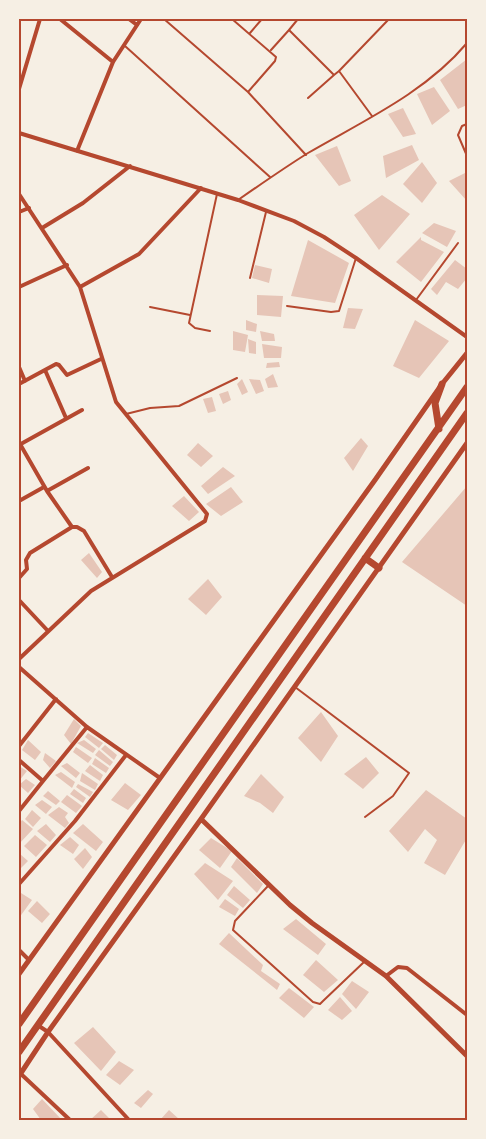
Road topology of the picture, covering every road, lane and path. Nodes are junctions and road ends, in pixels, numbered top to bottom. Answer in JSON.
{"nodes":[{"id":1,"x":40,"y":19,"type":"edge"},
{"id":2,"x":60,"y":19,"type":"edge"},
{"id":3,"x":129,"y":19,"type":"edge"},
{"id":4,"x":141,"y":19,"type":"edge"},
{"id":5,"x":164,"y":19,"type":"edge"},
{"id":6,"x":232,"y":19,"type":"edge"},
{"id":7,"x":262,"y":19,"type":"edge"},
{"id":8,"x":298,"y":19,"type":"edge"},
{"id":9,"x":389,"y":19,"type":"edge"},
{"id":10,"x":137,"y":25,"type":"junction"},
{"id":11,"x":289,"y":30,"type":"junction"},
{"id":12,"x":250,"y":33,"type":"junction"},
{"id":13,"x":467,"y":43,"type":"edge"},
{"id":14,"x":123,"y":44,"type":"junction"},
{"id":15,"x":270,"y":50,"type":"junction"},
{"id":16,"x":113,"y":62,"type":"junction"},
{"id":17,"x":339,"y":71,"type":"junction"},
{"id":18,"x":334,"y":75,"type":"junction"},
{"id":19,"x":19,"y":89,"type":"edge"},
{"id":20,"x":248,"y":92,"type":"junction"},
{"id":21,"x":308,"y":98,"type":"dead end"},
{"id":22,"x":372,"y":117,"type":"junction"},
{"id":23,"x":467,"y":124,"type":"edge"},
{"id":24,"x":19,"y":132,"type":"edge"},
{"id":25,"x":77,"y":151,"type":"junction"},
{"id":26,"x":306,"y":155,"type":"junction"},
{"id":27,"x":467,"y":156,"type":"edge"},
{"id":28,"x":130,"y":166,"type":"junction"},
{"id":29,"x":270,"y":177,"type":"junction"},
{"id":30,"x":201,"y":188,"type":"junction"},
{"id":31,"x":19,"y":194,"type":"edge"},
{"id":32,"x":217,"y":194,"type":"junction"},
{"id":33,"x":238,"y":200,"type":"junction"},
{"id":34,"x":29,"y":208,"type":"junction"},
{"id":35,"x":266,"y":209,"type":"junction"},
{"id":36,"x":19,"y":212,"type":"edge"},
{"id":37,"x":42,"y":228,"type":"junction"},
{"id":38,"x":458,"y":244,"type":"dead end"},
{"id":39,"x":356,"y":258,"type":"junction"},
{"id":40,"x":67,"y":265,"type":"junction"},
{"id":41,"x":250,"y":278,"type":"dead end"},
{"id":42,"x":19,"y":287,"type":"edge"},
{"id":43,"x":80,"y":287,"type":"junction"},
{"id":44,"x":416,"y":300,"type":"junction"},
{"id":45,"x":287,"y":306,"type":"dead end"},
{"id":46,"x":150,"y":307,"type":"dead end"},
{"id":47,"x":190,"y":315,"type":"junction"},
{"id":48,"x":210,"y":331,"type":"dead end"},
{"id":49,"x":467,"y":337,"type":"edge"},
{"id":50,"x":467,"y":353,"type":"edge"},
{"id":51,"x":101,"y":359,"type":"junction"},
{"id":52,"x":19,"y":368,"type":"edge"},
{"id":53,"x":45,"y":370,"type":"junction"},
{"id":54,"x":237,"y":378,"type":"dead end"},
{"id":55,"x":25,"y":381,"type":"junction"},
{"id":56,"x":19,"y":384,"type":"edge"},
{"id":57,"x":442,"y":384,"type":"junction"},
{"id":58,"x":467,"y":387,"type":"edge"},
{"id":59,"x":82,"y":410,"type":"dead end"},
{"id":60,"x":467,"y":413,"type":"edge"},
{"id":61,"x":124,"y":415,"type":"junction"},
{"id":62,"x":66,"y":418,"type":"junction"},
{"id":63,"x":439,"y":429,"type":"junction"},
{"id":64,"x":467,"y":443,"type":"edge"},
{"id":65,"x":19,"y":445,"type":"edge"},
{"id":66,"x":88,"y":468,"type":"dead end"},
{"id":67,"x":44,"y":487,"type":"junction"},
{"id":68,"x":47,"y":491,"type":"junction"},
{"id":69,"x":19,"y":500,"type":"edge"},
{"id":70,"x":72,"y":528,"type":"junction"},
{"id":71,"x":366,"y":558,"type":"junction"},
{"id":72,"x":379,"y":568,"type":"junction"},
{"id":73,"x":112,"y":577,"type":"junction"},
{"id":74,"x":19,"y":578,"type":"edge"},
{"id":75,"x":19,"y":600,"type":"edge"},
{"id":76,"x":48,"y":630,"type":"junction"},
{"id":77,"x":19,"y":660,"type":"edge"},
{"id":78,"x":20,"y":670,"type":"edge"},
{"id":79,"x":295,"y":687,"type":"junction"},
{"id":80,"x":56,"y":699,"type":"junction"},
{"id":81,"x":87,"y":727,"type":"junction"},
{"id":82,"x":19,"y":746,"type":"edge"},
{"id":83,"x":126,"y":755,"type":"junction"},
{"id":84,"x":19,"y":760,"type":"edge"},
{"id":85,"x":160,"y":778,"type":"junction"},
{"id":86,"x":43,"y":780,"type":"junction"},
{"id":87,"x":19,"y":811,"type":"edge"},
{"id":88,"x":365,"y":817,"type":"dead end"},
{"id":89,"x":202,"y":820,"type":"junction"},
{"id":90,"x":19,"y":884,"type":"edge"},
{"id":91,"x":270,"y":885,"type":"junction"},
{"id":92,"x":19,"y":950,"type":"edge"},
{"id":93,"x":29,"y":960,"type":"junction"},
{"id":94,"x":365,"y":961,"type":"junction"},
{"id":95,"x":19,"y":974,"type":"edge"},
{"id":96,"x":386,"y":976,"type":"junction"},
{"id":97,"x":28,"y":1011,"type":"junction"},
{"id":98,"x":19,"y":1015,"type":"edge"},
{"id":99,"x":467,"y":1015,"type":"edge"},
{"id":100,"x":19,"y":1024,"type":"edge"},
{"id":101,"x":39,"y":1026,"type":"junction"},
{"id":102,"x":48,"y":1032,"type":"junction"},
{"id":103,"x":19,"y":1052,"type":"edge"},
{"id":104,"x":467,"y":1056,"type":"edge"},
{"id":105,"x":20,"y":1075,"type":"edge"},
{"id":106,"x":70,"y":1120,"type":"edge"},
{"id":107,"x":129,"y":1120,"type":"edge"}],
"edges":[{"from":1,"to":19,"type":"street"},
{"from":2,"to":16,"type":"street"},
{"from":3,"to":10,"type":"street"},
{"from":4,"to":10,"type":"street"},
{"from":5,"to":20,"type":"lane"},
{"from":6,"to":12,"type":"lane"},
{"from":7,"to":12,"type":"lane"},
{"from":8,"to":11,"type":"lane"},
{"from":9,"to":17,"type":"lane"},
{"from":10,"to":14,"type":"street"},
{"from":11,"to":15,"type":"lane"},
{"from":11,"to":18,"type":"lane"},
{"from":12,"to":15,"type":"lane"},
{"from":13,"to":22,"type":"lane"},
{"from":14,"to":16,"type":"street"},
{"from":14,"to":29,"type":"lane"},
{"from":15,"to":20,"type":"lane"},
{"from":16,"to":25,"type":"street"},
{"from":17,"to":18,"type":"lane"},
{"from":17,"to":22,"type":"lane"},
{"from":18,"to":21,"type":"lane"},
{"from":20,"to":26,"type":"lane"},
{"from":22,"to":26,"type":"lane"},
{"from":23,"to":27,"type":"lane"},
{"from":24,"to":25,"type":"street"},
{"from":25,"to":28,"type":"street"},
{"from":26,"to":29,"type":"lane"},
{"from":28,"to":30,"type":"street"},
{"from":28,"to":37,"type":"street"},
{"from":29,"to":33,"type":"lane"},
{"from":30,"to":32,"type":"street"},
{"from":30,"to":43,"type":"street"},
{"from":31,"to":34,"type":"street"},
{"from":32,"to":33,"type":"street"},
{"from":32,"to":47,"type":"lane"},
{"from":33,"to":35,"type":"street"},
{"from":34,"to":36,"type":"street"},
{"from":34,"to":37,"type":"street"},
{"from":35,"to":39,"type":"street"},
{"from":35,"to":41,"type":"lane"},
{"from":37,"to":40,"type":"street"},
{"from":38,"to":44,"type":"lane"},
{"from":39,"to":44,"type":"street"},
{"from":39,"to":45,"type":"lane"},
{"from":40,"to":42,"type":"street"},
{"from":40,"to":43,"type":"street"},
{"from":43,"to":51,"type":"street"},
{"from":44,"to":49,"type":"street"},
{"from":46,"to":47,"type":"lane"},
{"from":47,"to":48,"type":"lane"},
{"from":50,"to":57,"type":"street"},
{"from":51,"to":53,"type":"street"},
{"from":51,"to":61,"type":"street"},
{"from":52,"to":55,"type":"street"},
{"from":53,"to":55,"type":"street"},
{"from":53,"to":62,"type":"street"},
{"from":54,"to":61,"type":"lane"},
{"from":55,"to":56,"type":"street"},
{"from":57,"to":63,"type":"highway"},
{"from":57,"to":85,"type":"street"},
{"from":58,"to":63,"type":"highway"},
{"from":59,"to":62,"type":"street"},
{"from":60,"to":71,"type":"highway"},
{"from":61,"to":73,"type":"street"},
{"from":62,"to":65,"type":"street"},
{"from":63,"to":97,"type":"highway"},
{"from":64,"to":72,"type":"street"},
{"from":65,"to":67,"type":"street"},
{"from":66,"to":68,"type":"street"},
{"from":67,"to":68,"type":"street"},
{"from":67,"to":69,"type":"street"},
{"from":68,"to":70,"type":"street"},
{"from":70,"to":73,"type":"street"},
{"from":70,"to":74,"type":"street"},
{"from":71,"to":72,"type":"highway"},
{"from":71,"to":101,"type":"highway"},
{"from":72,"to":79,"type":"street"},
{"from":73,"to":76,"type":"street"},
{"from":75,"to":76,"type":"street"},
{"from":76,"to":77,"type":"street"},
{"from":78,"to":80,"type":"street"},
{"from":79,"to":88,"type":"lane"},
{"from":79,"to":89,"type":"street"},
{"from":80,"to":81,"type":"street"},
{"from":80,"to":82,"type":"street"},
{"from":81,"to":83,"type":"street"},
{"from":81,"to":86,"type":"street"},
{"from":83,"to":85,"type":"street"},
{"from":83,"to":90,"type":"street"},
{"from":84,"to":86,"type":"street"},
{"from":85,"to":93,"type":"street"},
{"from":86,"to":87,"type":"street"},
{"from":89,"to":91,"type":"street"},
{"from":89,"to":102,"type":"street"},
{"from":91,"to":94,"type":"street"},
{"from":91,"to":94,"type":"lane"},
{"from":92,"to":93,"type":"street"},
{"from":93,"to":95,"type":"street"},
{"from":94,"to":96,"type":"street"},
{"from":96,"to":99,"type":"street"},
{"from":96,"to":104,"type":"street"},
{"from":97,"to":98,"type":"highway"},
{"from":97,"to":100,"type":"highway"},
{"from":101,"to":102,"type":"street"},
{"from":101,"to":103,"type":"highway"},
{"from":102,"to":105,"type":"street"},
{"from":102,"to":107,"type":"street"},
{"from":105,"to":106,"type":"street"}]}
